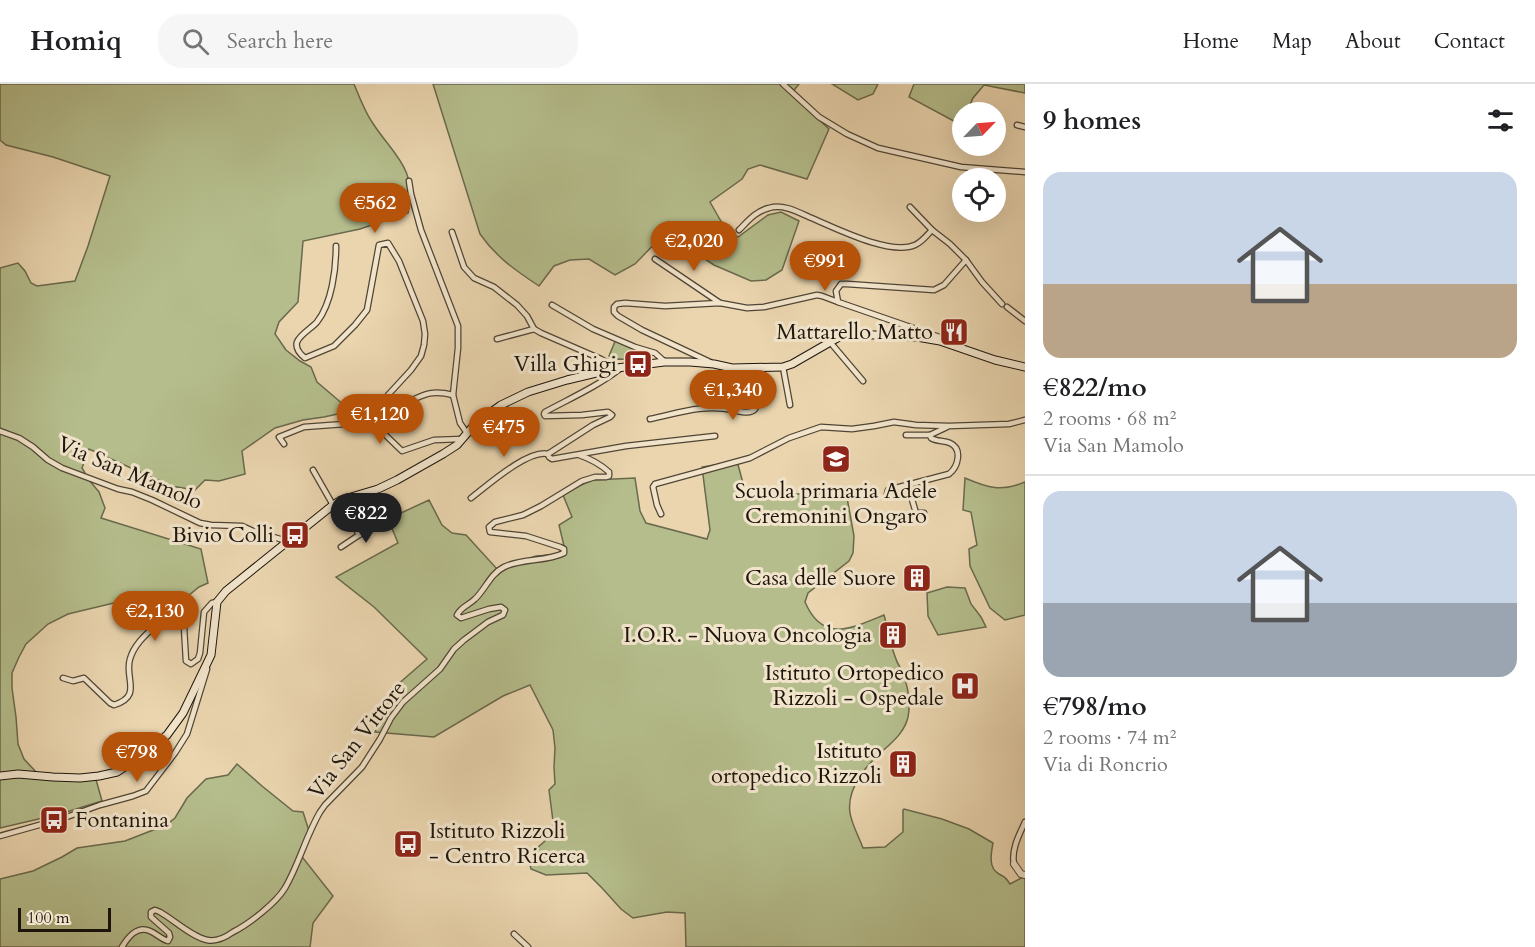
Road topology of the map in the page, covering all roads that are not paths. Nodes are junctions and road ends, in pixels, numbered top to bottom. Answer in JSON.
{"nodes":[{"id":1,"x":783,"y":84,"type":"edge"},
{"id":2,"x":1017,"y":125,"type":"dead end"},
{"id":3,"x":1025,"y":127,"type":"edge"},
{"id":4,"x":1025,"y":172,"type":"edge"},
{"id":5,"x":409,"y":181,"type":"dead end"},
{"id":6,"x":910,"y":207,"type":"dead end"},
{"id":7,"x":739,"y":230,"type":"dead end"},
{"id":8,"x":932,"y":230,"type":"junction"},
{"id":9,"x":452,"y":231,"type":"dead end"},
{"id":10,"x":336,"y":246,"type":"dead end"},
{"id":11,"x":655,"y":259,"type":"dead end"},
{"id":12,"x":966,"y":260,"type":"junction"},
{"id":13,"x":720,"y":303,"type":"junction"},
{"id":14,"x":838,"y":303,"type":"junction"},
{"id":15,"x":552,"y":305,"type":"dead end"},
{"id":16,"x":1025,"y":321,"type":"edge"},
{"id":17,"x":534,"y":329,"type":"junction"},
{"id":18,"x":497,"y":339,"type":"dead end"},
{"id":19,"x":830,"y":342,"type":"junction"},
{"id":20,"x":962,"y":350,"type":"junction"},
{"id":21,"x":664,"y":362,"type":"junction"},
{"id":22,"x":714,"y":364,"type":"junction"},
{"id":23,"x":783,"y":367,"type":"junction"},
{"id":24,"x":1025,"y":367,"type":"edge"},
{"id":25,"x":620,"y":368,"type":"junction"},
{"id":26,"x":756,"y":368,"type":"junction"},
{"id":27,"x":864,"y":381,"type":"dead end"},
{"id":28,"x":453,"y":395,"type":"junction"},
{"id":29,"x":790,"y":405,"type":"dead end"},
{"id":30,"x":650,"y":419,"type":"dead end"},
{"id":31,"x":1025,"y":420,"type":"edge"},
{"id":32,"x":949,"y":426,"type":"junction"},
{"id":33,"x":0,"y":431,"type":"edge"},
{"id":34,"x":906,"y":435,"type":"dead end"},
{"id":35,"x":930,"y":435,"type":"junction"},
{"id":36,"x":464,"y":436,"type":"junction"},
{"id":37,"x":715,"y":436,"type":"dead end"},
{"id":38,"x":284,"y":444,"type":"dead end"},
{"id":39,"x":548,"y":454,"type":"junction"},
{"id":40,"x":579,"y":455,"type":"junction"},
{"id":41,"x":313,"y":470,"type":"dead end"},
{"id":42,"x":471,"y":498,"type":"dead end"},
{"id":43,"x":341,"y":500,"type":"junction"},
{"id":44,"x":333,"y":505,"type":"junction"},
{"id":45,"x":924,"y":513,"type":"dead end"},
{"id":46,"x":661,"y":514,"type":"dead end"},
{"id":47,"x":379,"y":524,"type":"dead end"},
{"id":48,"x":359,"y":535,"type":"junction"},
{"id":49,"x":286,"y":541,"type":"junction"},
{"id":50,"x":342,"y":547,"type":"dead end"},
{"id":51,"x":218,"y":602,"type":"junction"},
{"id":52,"x":211,"y":655,"type":"junction"},
{"id":53,"x":63,"y":678,"type":"dead end"},
{"id":54,"x":0,"y":776,"type":"edge"},
{"id":55,"x":1025,"y":822,"type":"edge"},
{"id":56,"x":0,"y":836,"type":"edge"},
{"id":57,"x":1012,"y":861,"type":"joint"},
{"id":58,"x":1025,"y":867,"type":"edge"},
{"id":59,"x":1023,"y":875,"type":"edge"},
{"id":60,"x":514,"y":934,"type":"dead end"},
{"id":61,"x":122,"y":947,"type":"edge"},
{"id":62,"x":528,"y":947,"type":"edge"}],
"edges":[{"from":1,"to":4,"type":"street"},
{"from":2,"to":3,"type":"street"},
{"from":5,"to":28,"type":"street"},
{"from":6,"to":8,"type":"street"},
{"from":7,"to":8,"type":"street"},
{"from":8,"to":12,"type":"street"},
{"from":9,"to":17,"type":"street"},
{"from":10,"to":28,"type":"street"},
{"from":11,"to":13,"type":"street"},
{"from":12,"to":14,"type":"street"},
{"from":12,"to":16,"type":"street"},
{"from":13,"to":14,"type":"street"},
{"from":13,"to":22,"type":"street"},
{"from":14,"to":20,"type":"street"},
{"from":15,"to":21,"type":"street"},
{"from":17,"to":18,"type":"street"},
{"from":17,"to":25,"type":"street"},
{"from":19,"to":20,"type":"main road"},
{"from":19,"to":23,"type":"main road"},
{"from":19,"to":27,"type":"street"},
{"from":20,"to":24,"type":"main road"},
{"from":21,"to":22,"type":"main road"},
{"from":21,"to":25,"type":"main road"},
{"from":22,"to":26,"type":"main road"},
{"from":23,"to":26,"type":"main road"},
{"from":23,"to":29,"type":"street"},
{"from":25,"to":36,"type":"main road"},
{"from":25,"to":39,"type":"street"},
{"from":26,"to":30,"type":"street"},
{"from":28,"to":36,"type":"street"},
{"from":31,"to":32,"type":"street"},
{"from":32,"to":35,"type":"street"},
{"from":32,"to":46,"type":"street"},
{"from":33,"to":49,"type":"street","name":"Via San Mamolo"},
{"from":34,"to":35,"type":"street"},
{"from":35,"to":45,"type":"street"},
{"from":36,"to":38,"type":"street"},
{"from":36,"to":43,"type":"main road"},
{"from":37,"to":40,"type":"street"},
{"from":39,"to":40,"type":"street"},
{"from":39,"to":42,"type":"street"},
{"from":40,"to":61,"type":"street","name":"Via San Vittore"},
{"from":41,"to":44,"type":"street"},
{"from":43,"to":44,"type":"main road"},
{"from":43,"to":48,"type":"street"},
{"from":44,"to":49,"type":"main road"},
{"from":47,"to":48,"type":"street"},
{"from":48,"to":50,"type":"street"},
{"from":49,"to":51,"type":"main road"},
{"from":51,"to":52,"type":"main road"},
{"from":51,"to":53,"type":"street"},
{"from":52,"to":54,"type":"main road"},
{"from":52,"to":56,"type":"street"},
{"from":55,"to":57,"type":"street"},
{"from":57,"to":59,"type":"street"},
{"from":58,"to":59,"type":"street"},
{"from":60,"to":62,"type":"street"}]}
